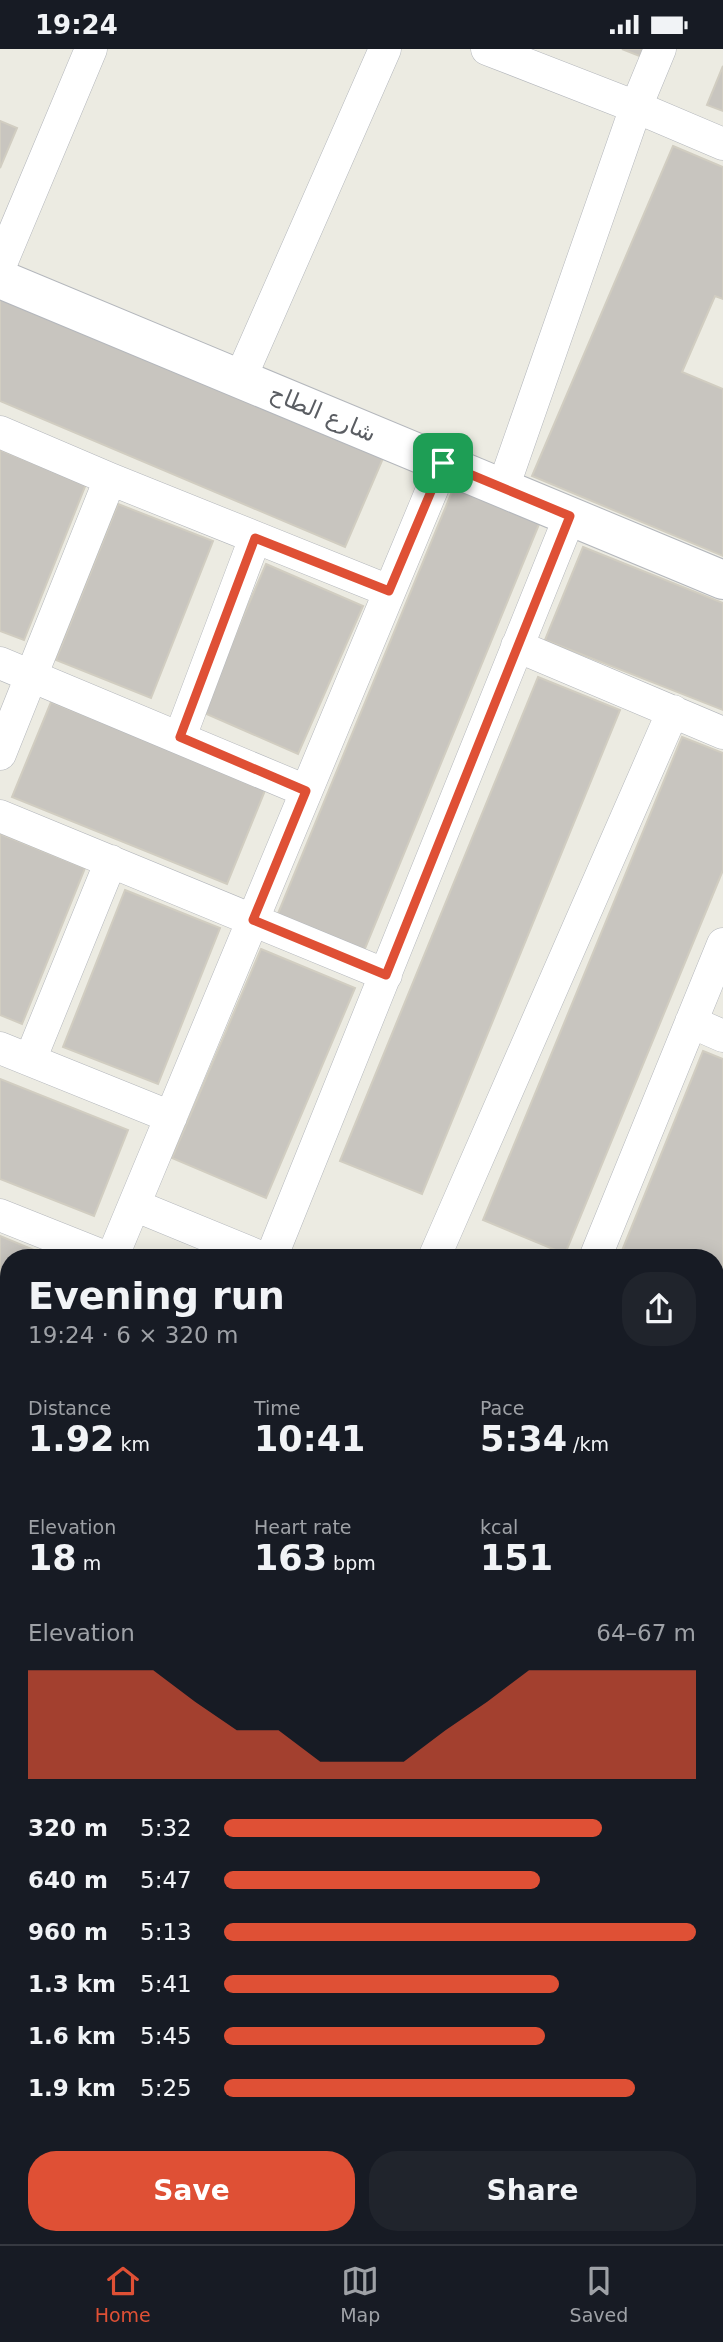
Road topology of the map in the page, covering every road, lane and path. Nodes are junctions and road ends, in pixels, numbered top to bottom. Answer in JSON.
{"nodes":[{"id":1,"x":91,"y":49,"type":"edge"},
{"id":2,"x":385,"y":49,"type":"edge"},
{"id":3,"x":488,"y":49,"type":"edge"},
{"id":4,"x":660,"y":49,"type":"edge"},
{"id":5,"x":636,"y":107,"type":"junction"},
{"id":6,"x":723,"y":144,"type":"edge"},
{"id":7,"x":0,"y":266,"type":"edge"},
{"id":8,"x":0,"y":279,"type":"edge"},
{"id":9,"x":240,"y":379,"type":"junction"},
{"id":10,"x":0,"y":432,"type":"edge"},
{"id":11,"x":443,"y":463,"type":"junction"},
{"id":12,"x":110,"y":479,"type":"junction"},
{"id":13,"x":503,"y":488,"type":"junction"},
{"id":14,"x":570,"y":516,"type":"junction"},
{"id":15,"x":255,"y":538,"type":"junction"},
{"id":16,"x":723,"y":580,"type":"edge"},
{"id":17,"x":389,"y":591,"type":"junction"},
{"id":18,"x":517,"y":646,"type":"junction"},
{"id":19,"x":0,"y":663,"type":"edge"},
{"id":20,"x":31,"y":676,"type":"junction"},
{"id":21,"x":673,"y":711,"type":"junction"},
{"id":22,"x":723,"y":733,"type":"edge"},
{"id":23,"x":180,"y":737,"type":"junction"},
{"id":24,"x":0,"y":754,"type":"edge"},
{"id":25,"x":306,"y":791,"type":"junction"},
{"id":26,"x":0,"y":815,"type":"edge"},
{"id":27,"x":111,"y":861,"type":"junction"},
{"id":28,"x":253,"y":920,"type":"junction"},
{"id":29,"x":723,"y":944,"type":"edge"},
{"id":30,"x":386,"y":975,"type":"junction"},
{"id":31,"x":691,"y":1022,"type":"junction"},
{"id":32,"x":723,"y":1036,"type":"edge"},
{"id":33,"x":0,"y":1048,"type":"edge"},
{"id":34,"x":30,"y":1060,"type":"junction"},
{"id":35,"x":171,"y":1117,"type":"junction"},
{"id":36,"x":134,"y":1205,"type":"junction"},
{"id":37,"x":0,"y":1215,"type":"edge"},
{"id":38,"x":87,"y":1249,"type":"edge"},
{"id":39,"x":114,"y":1249,"type":"edge"},
{"id":40,"x":241,"y":1249,"type":"edge"},
{"id":41,"x":275,"y":1249,"type":"edge"},
{"id":42,"x":438,"y":1249,"type":"edge"},
{"id":43,"x":598,"y":1249,"type":"edge"}],
"edges":[{"from":1,"to":7,"type":"street"},
{"from":2,"to":9,"type":"street"},
{"from":3,"to":5,"type":"street"},
{"from":4,"to":5,"type":"street"},
{"from":5,"to":6,"type":"street"},
{"from":5,"to":13,"type":"street"},
{"from":8,"to":9,"type":"street","name":"شارع الطاح"},
{"from":9,"to":11,"type":"street","name":"شارع الطاح"},
{"from":10,"to":12,"type":"street"},
{"from":11,"to":13,"type":"street","name":"شارع الطاح"},
{"from":11,"to":17,"type":"street"},
{"from":12,"to":15,"type":"street"},
{"from":12,"to":20,"type":"street"},
{"from":13,"to":14,"type":"street","name":"شارع الطاح"},
{"from":14,"to":16,"type":"street","name":"شارع الطاح"},
{"from":14,"to":18,"type":"street"},
{"from":15,"to":17,"type":"street"},
{"from":15,"to":23,"type":"street"},
{"from":17,"to":25,"type":"street"},
{"from":18,"to":21,"type":"street"},
{"from":18,"to":30,"type":"street"},
{"from":19,"to":20,"type":"street"},
{"from":20,"to":23,"type":"street"},
{"from":20,"to":24,"type":"street"},
{"from":21,"to":22,"type":"street"},
{"from":21,"to":42,"type":"street"},
{"from":23,"to":25,"type":"street"},
{"from":25,"to":28,"type":"street"},
{"from":26,"to":27,"type":"street"},
{"from":27,"to":28,"type":"street"},
{"from":27,"to":34,"type":"street"},
{"from":28,"to":30,"type":"street"},
{"from":28,"to":35,"type":"street"},
{"from":29,"to":31,"type":"street"},
{"from":30,"to":41,"type":"street"},
{"from":31,"to":32,"type":"street"},
{"from":31,"to":43,"type":"street"},
{"from":33,"to":34,"type":"street"},
{"from":34,"to":35,"type":"street"},
{"from":35,"to":36,"type":"street"},
{"from":36,"to":39,"type":"street"},
{"from":36,"to":40,"type":"street"},
{"from":37,"to":38,"type":"street"}]}
